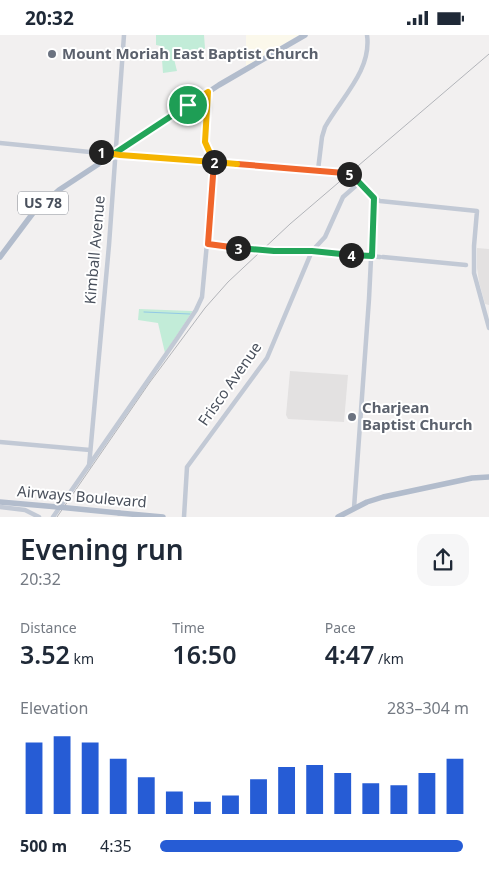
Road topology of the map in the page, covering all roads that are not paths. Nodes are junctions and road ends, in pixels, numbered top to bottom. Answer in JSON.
{"nodes":[{"id":1,"x":124,"y":35,"type":"edge"},
{"id":2,"x":305,"y":35,"type":"edge"},
{"id":3,"x":367,"y":35,"type":"edge"},
{"id":4,"x":208,"y":92,"type":"junction"},
{"id":5,"x":116,"y":142,"type":"junction"},
{"id":6,"x":0,"y":143,"type":"edge"},
{"id":7,"x":102,"y":153,"type":"junction"},
{"id":8,"x":115,"y":154,"type":"junction"},
{"id":9,"x":103,"y":161,"type":"junction"},
{"id":10,"x":214,"y":162,"type":"junction"},
{"id":11,"x":318,"y":171,"type":"junction"},
{"id":12,"x":359,"y":183,"type":"junction"},
{"id":13,"x":374,"y":198,"type":"junction"},
{"id":14,"x":208,"y":244,"type":"junction"},
{"id":15,"x":312,"y":251,"type":"junction"},
{"id":16,"x":372,"y":256,"type":"junction"},
{"id":17,"x":0,"y":257,"type":"edge"},
{"id":18,"x":466,"y":265,"type":"dead end"},
{"id":19,"x":489,"y":328,"type":"edge"},
{"id":20,"x":0,"y":442,"type":"edge"},
{"id":21,"x":90,"y":450,"type":"junction"},
{"id":22,"x":89,"y":466,"type":"junction"},
{"id":23,"x":489,"y":477,"type":"edge"},
{"id":24,"x":0,"y":502,"type":"edge"},
{"id":25,"x":0,"y":507,"type":"edge"},
{"id":26,"x":354,"y":508,"type":"junction"},
{"id":27,"x":39,"y":517,"type":"edge"},
{"id":28,"x":53,"y":517,"type":"edge"},
{"id":29,"x":163,"y":517,"type":"edge"},
{"id":30,"x":184,"y":517,"type":"edge"},
{"id":31,"x":338,"y":517,"type":"edge"}],
"edges":[{"from":1,"to":5,"type":"street","name":"Kimball Avenue"},
{"from":2,"to":4,"type":"main road","number":"US 78"},
{"from":3,"to":11,"type":"street"},
{"from":4,"to":8,"type":"main road","number":"US 78"},
{"from":4,"to":10,"type":"street"},
{"from":5,"to":7,"type":"street"},
{"from":5,"to":8,"type":"street","name":"Kimball Avenue"},
{"from":6,"to":7,"type":"street"},
{"from":7,"to":8,"type":"street"},
{"from":7,"to":9,"type":"main road"},
{"from":8,"to":9,"type":"main road","number":"US 78"},
{"from":8,"to":10,"type":"street"},
{"from":8,"to":21,"type":"street","name":"Kimball Avenue"},
{"from":9,"to":17,"type":"main road","number":"US 78"},
{"from":10,"to":11,"type":"street"},
{"from":10,"to":14,"type":"street"},
{"from":11,"to":12,"type":"street"},
{"from":12,"to":13,"type":"street"},
{"from":12,"to":15,"type":"street","name":"Frisco Avenue"},
{"from":13,"to":16,"type":"street"},
{"from":13,"to":19,"type":"street"},
{"from":14,"to":15,"type":"street","bridge":true},
{"from":14,"to":22,"type":"street"},
{"from":15,"to":16,"type":"street"},
{"from":15,"to":30,"type":"street","name":"Frisco Avenue"},
{"from":16,"to":18,"type":"street"},
{"from":16,"to":26,"type":"street"},
{"from":20,"to":21,"type":"street"},
{"from":21,"to":22,"type":"street","name":"Kimball Avenue"},
{"from":22,"to":28,"type":"street"},
{"from":23,"to":26,"type":"main road"},
{"from":24,"to":29,"type":"main road","name":"Airways Boulevard","bridge":true},
{"from":25,"to":27,"type":"street","name":"Airways Boulevard"},
{"from":26,"to":31,"type":"main road"}]}
